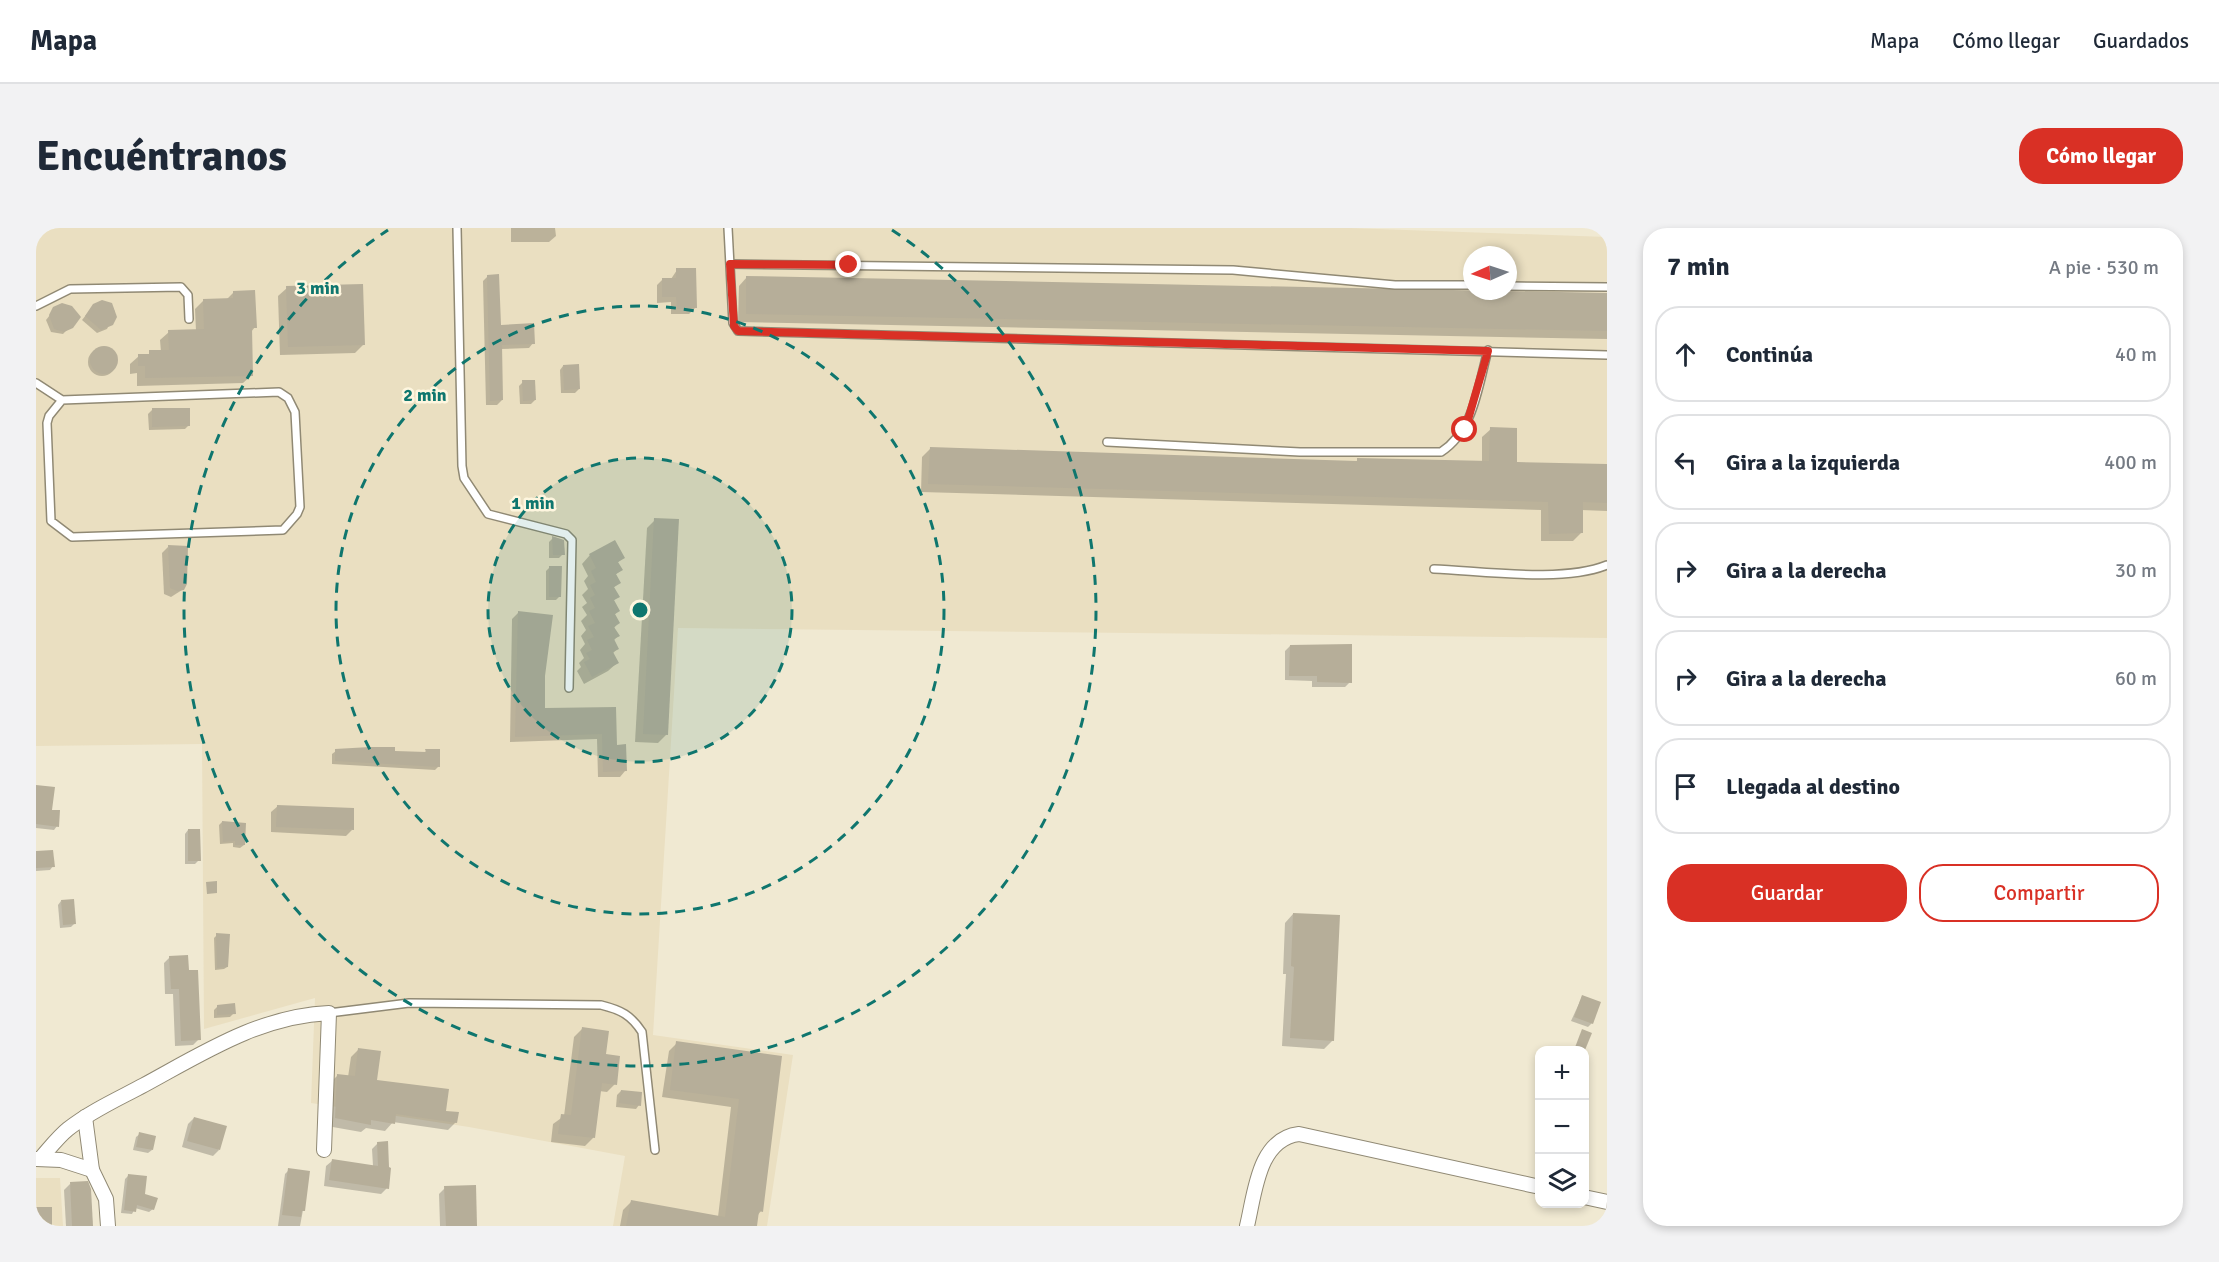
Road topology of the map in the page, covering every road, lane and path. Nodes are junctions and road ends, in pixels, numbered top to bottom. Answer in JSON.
{"nodes":[{"id":1,"x":457,"y":228,"type":"edge"},
{"id":2,"x":728,"y":228,"type":"edge"},
{"id":3,"x":730,"y":264,"type":"junction"},
{"id":4,"x":1463,"y":285,"type":"edge"},
{"id":5,"x":1517,"y":286,"type":"edge"},
{"id":6,"x":1607,"y":287,"type":"edge"},
{"id":7,"x":36,"y":306,"type":"edge"},
{"id":8,"x":189,"y":319,"type":"dead end"},
{"id":9,"x":1488,"y":351,"type":"junction"},
{"id":10,"x":1607,"y":355,"type":"edge"},
{"id":11,"x":36,"y":383,"type":"edge"},
{"id":12,"x":62,"y":400,"type":"junction"},
{"id":13,"x":1107,"y":442,"type":"dead end"},
{"id":14,"x":1607,"y":565,"type":"edge"},
{"id":15,"x":1434,"y":569,"type":"dead end"},
{"id":16,"x":569,"y":688,"type":"dead end"},
{"id":17,"x":330,"y":1013,"type":"junction"},
{"id":18,"x":85,"y":1117,"type":"junction"},
{"id":19,"x":324,"y":1150,"type":"dead end"},
{"id":20,"x":655,"y":1150,"type":"dead end"},
{"id":21,"x":38,"y":1159,"type":"edge"},
{"id":22,"x":92,"y":1170,"type":"junction"},
{"id":23,"x":1535,"y":1186,"type":"edge"},
{"id":24,"x":1589,"y":1198,"type":"edge"},
{"id":25,"x":1607,"y":1202,"type":"edge"},
{"id":26,"x":108,"y":1226,"type":"edge"},
{"id":27,"x":1247,"y":1226,"type":"edge"}],
"edges":[{"from":1,"to":16,"type":"lane"},
{"from":2,"to":3,"type":"lane"},
{"from":3,"to":4,"type":"lane"},
{"from":3,"to":9,"type":"lane"},
{"from":5,"to":6,"type":"lane"},
{"from":7,"to":8,"type":"lane"},
{"from":9,"to":10,"type":"lane"},
{"from":9,"to":13,"type":"lane"},
{"from":11,"to":12,"type":"lane"},
{"from":12,"to":12,"type":"lane"},
{"from":14,"to":15,"type":"lane"},
{"from":17,"to":18,"type":"street"},
{"from":17,"to":19,"type":"street"},
{"from":17,"to":20,"type":"lane"},
{"from":18,"to":21,"type":"street"},
{"from":18,"to":22,"type":"street"},
{"from":21,"to":22,"type":"street"},
{"from":22,"to":26,"type":"street"},
{"from":23,"to":27,"type":"street"},
{"from":24,"to":25,"type":"street"}]}
